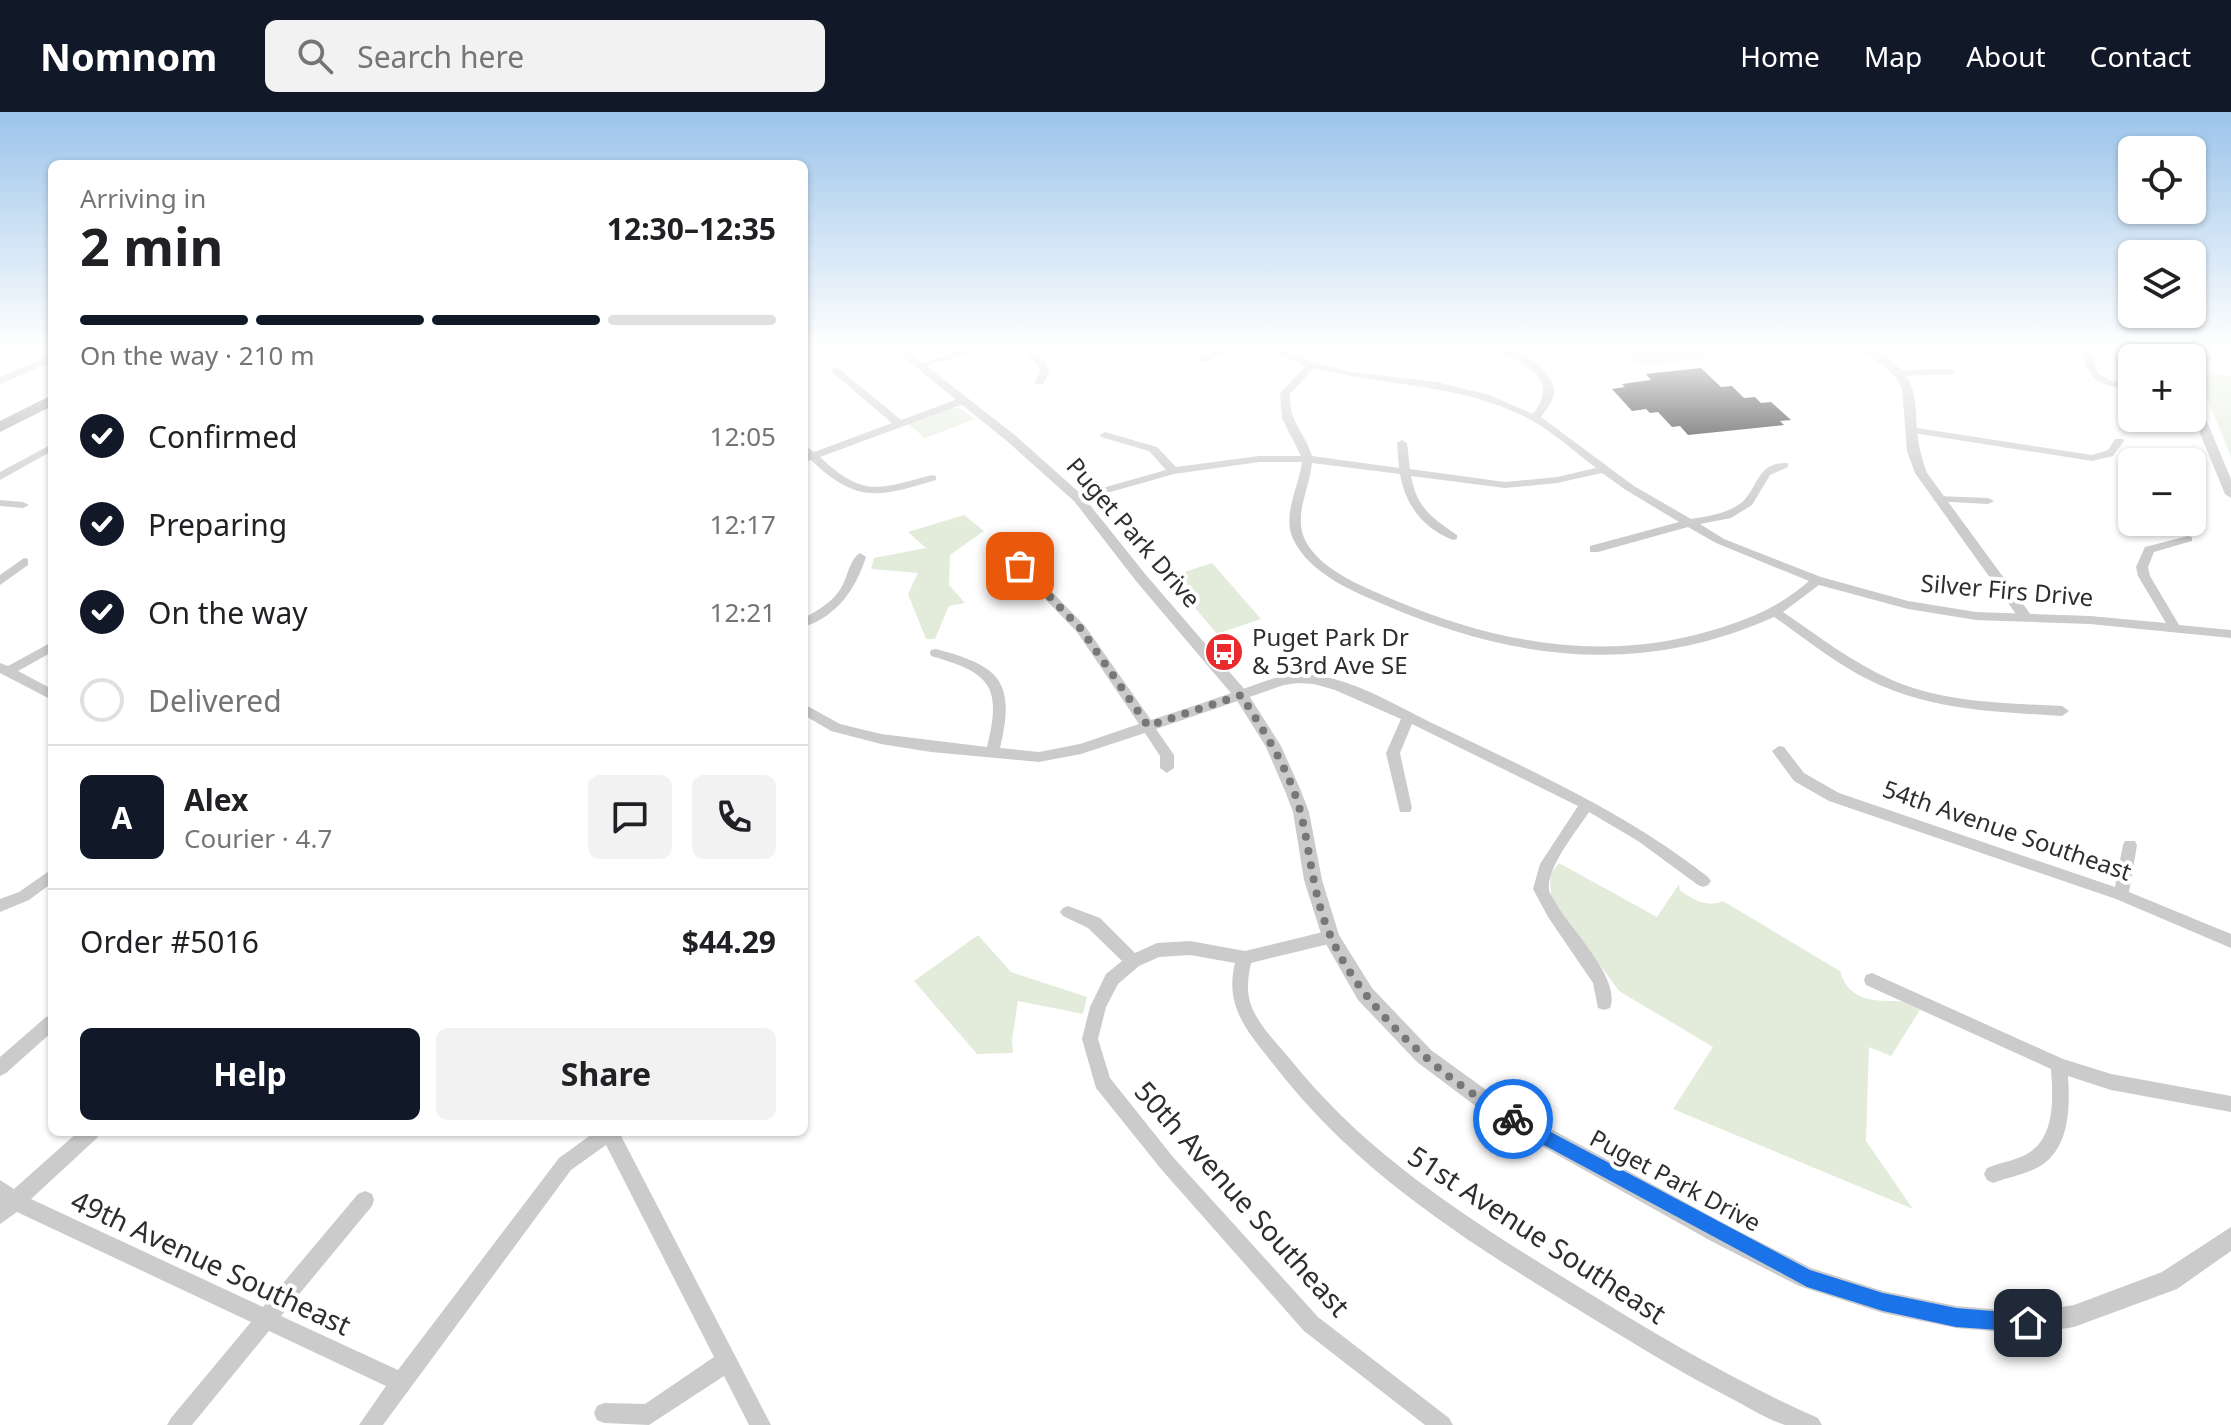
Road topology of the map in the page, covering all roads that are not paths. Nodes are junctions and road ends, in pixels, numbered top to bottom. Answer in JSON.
{"nodes":[{"id":1,"x":38,"y":407,"type":"edge"},
{"id":2,"x":879,"y":407,"type":"edge"},
{"id":3,"x":944,"y":407,"type":"edge"},
{"id":4,"x":970,"y":407,"type":"edge"},
{"id":5,"x":1285,"y":407,"type":"edge"},
{"id":6,"x":1509,"y":407,"type":"edge"},
{"id":7,"x":1546,"y":407,"type":"edge"},
{"id":8,"x":1912,"y":407,"type":"edge"},
{"id":9,"x":1535,"y":418,"type":"junction"},
{"id":10,"x":898,"y":423,"type":"junction"},
{"id":11,"x":0,"y":427,"type":"edge"},
{"id":12,"x":1911,"y":430,"type":"junction"},
{"id":13,"x":2206,"y":430,"type":"edge"},
{"id":14,"x":1105,"y":435,"type":"dead end"},
{"id":15,"x":2119,"y":441,"type":"dead end"},
{"id":16,"x":1402,"y":443,"type":"dead end"},
{"id":17,"x":48,"y":449,"type":"edge"},
{"id":18,"x":808,"y":454,"type":"edge"},
{"id":19,"x":808,"y":455,"type":"edge"},
{"id":20,"x":1307,"y":459,"type":"junction"},
{"id":21,"x":1784,"y":465,"type":"dead end"},
{"id":22,"x":1604,"y":469,"type":"junction"},
{"id":23,"x":2225,"y":470,"type":"edge"},
{"id":24,"x":1173,"y":471,"type":"junction"},
{"id":25,"x":1405,"y":471,"type":"junction"},
{"id":26,"x":0,"y":477,"type":"edge"},
{"id":27,"x":932,"y":478,"type":"dead end"},
{"id":28,"x":2231,"y":494,"type":"edge"},
{"id":29,"x":1078,"y":498,"type":"junction"},
{"id":30,"x":1938,"y":499,"type":"junction"},
{"id":31,"x":1988,"y":501,"type":"dead end"},
{"id":32,"x":0,"y":503,"type":"edge"},
{"id":33,"x":23,"y":505,"type":"dead end"},
{"id":34,"x":1688,"y":523,"type":"junction"},
{"id":35,"x":1453,"y":537,"type":"dead end"},
{"id":36,"x":2188,"y":539,"type":"dead end"},
{"id":37,"x":1594,"y":549,"type":"dead end"},
{"id":38,"x":860,"y":557,"type":"dead end"},
{"id":39,"x":24,"y":562,"type":"dead end"},
{"id":40,"x":1020,"y":566,"type":"dead end"},
{"id":41,"x":1817,"y":580,"type":"junction"},
{"id":42,"x":0,"y":581,"type":"edge"},
{"id":43,"x":1777,"y":613,"type":"junction"},
{"id":44,"x":2026,"y":618,"type":"junction"},
{"id":45,"x":808,"y":621,"type":"edge"},
{"id":46,"x":2174,"y":627,"type":"junction"},
{"id":47,"x":2231,"y":634,"type":"edge"},
{"id":48,"x":48,"y":648,"type":"edge"},
{"id":49,"x":936,"y":653,"type":"dead end"},
{"id":50,"x":4,"y":669,"type":"edge"},
{"id":51,"x":48,"y":693,"type":"edge"},
{"id":52,"x":1241,"y":695,"type":"junction"},
{"id":53,"x":808,"y":711,"type":"edge"},
{"id":54,"x":2062,"y":711,"type":"dead end"},
{"id":55,"x":1408,"y":717,"type":"junction"},
{"id":56,"x":1148,"y":726,"type":"junction"},
{"id":57,"x":1779,"y":751,"type":"dead end"},
{"id":58,"x":992,"y":753,"type":"junction"},
{"id":59,"x":1167,"y":768,"type":"dead end"},
{"id":60,"x":1586,"y":805,"type":"junction"},
{"id":61,"x":1405,"y":808,"type":"dead end"},
{"id":62,"x":2130,"y":845,"type":"dead end"},
{"id":63,"x":48,"y":878,"type":"edge"},
{"id":64,"x":1703,"y":881,"type":"dead end"},
{"id":65,"x":2121,"y":895,"type":"junction"},
{"id":66,"x":0,"y":906,"type":"edge"},
{"id":67,"x":1068,"y":912,"type":"dead end"},
{"id":68,"x":1331,"y":937,"type":"junction"},
{"id":69,"x":2231,"y":941,"type":"edge"},
{"id":70,"x":1245,"y":958,"type":"junction"},
{"id":71,"x":1133,"y":961,"type":"junction"},
{"id":72,"x":1872,"y":980,"type":"dead end"},
{"id":73,"x":1604,"y":1003,"type":"dead end"},
{"id":74,"x":48,"y":1026,"type":"edge"},
{"id":75,"x":2059,"y":1065,"type":"junction"},
{"id":76,"x":0,"y":1068,"type":"edge"},
{"id":77,"x":2231,"y":1104,"type":"edge"},
{"id":78,"x":86,"y":1136,"type":"edge"},
{"id":79,"x":604,"y":1136,"type":"edge"},
{"id":80,"x":612,"y":1136,"type":"edge"},
{"id":81,"x":1993,"y":1174,"type":"dead end"},
{"id":82,"x":365,"y":1200,"type":"dead end"},
{"id":83,"x":5,"y":1202,"type":"edge"},
{"id":84,"x":2231,"y":1238,"type":"edge"},
{"id":85,"x":265,"y":1320,"type":"junction"},
{"id":86,"x":727,"y":1361,"type":"junction"},
{"id":87,"x":402,"y":1383,"type":"junction"},
{"id":88,"x":604,"y":1413,"type":"dead end"},
{"id":89,"x":178,"y":1425,"type":"edge"},
{"id":90,"x":370,"y":1425,"type":"edge"},
{"id":91,"x":760,"y":1425,"type":"edge"},
{"id":92,"x":1442,"y":1425,"type":"edge"},
{"id":93,"x":1811,"y":1425,"type":"edge"}],
"edges":[{"from":1,"to":11,"type":"main road"},
{"from":2,"to":10,"type":"street"},
{"from":3,"to":10,"type":"street"},
{"from":4,"to":29,"type":"street","name":"Puget Park Drive"},
{"from":5,"to":20,"type":"street"},
{"from":6,"to":9,"type":"street","name":"Silver Firs Drive"},
{"from":7,"to":9,"type":"street"},
{"from":8,"to":12,"type":"street"},
{"from":9,"to":22,"type":"street","name":"Silver Firs Drive"},
{"from":10,"to":18,"type":"street"},
{"from":12,"to":15,"type":"street"},
{"from":12,"to":30,"type":"street"},
{"from":13,"to":23,"type":"street"},
{"from":14,"to":24,"type":"street"},
{"from":16,"to":25,"type":"street"},
{"from":17,"to":26,"type":"street"},
{"from":19,"to":27,"type":"street"},
{"from":20,"to":24,"type":"street"},
{"from":20,"to":25,"type":"street"},
{"from":20,"to":43,"type":"street"},
{"from":21,"to":34,"type":"street"},
{"from":22,"to":25,"type":"street"},
{"from":22,"to":34,"type":"street","name":"Silver Firs Drive"},
{"from":23,"to":28,"type":"street"},
{"from":24,"to":29,"type":"street"},
{"from":25,"to":35,"type":"street"},
{"from":29,"to":52,"type":"street","name":"Puget Park Drive"},
{"from":30,"to":31,"type":"street"},
{"from":30,"to":44,"type":"street"},
{"from":32,"to":33,"type":"street"},
{"from":34,"to":37,"type":"street"},
{"from":34,"to":41,"type":"street","name":"Silver Firs Drive"},
{"from":36,"to":46,"type":"street"},
{"from":38,"to":45,"type":"street"},
{"from":39,"to":42,"type":"street"},
{"from":40,"to":56,"type":"street"},
{"from":41,"to":43,"type":"street"},
{"from":41,"to":44,"type":"street","name":"Silver Firs Drive"},
{"from":43,"to":54,"type":"street"},
{"from":44,"to":46,"type":"street","name":"Silver Firs Drive"},
{"from":46,"to":47,"type":"street","name":"Silver Firs Drive"},
{"from":48,"to":50,"type":"street"},
{"from":49,"to":58,"type":"street"},
{"from":50,"to":51,"type":"street"},
{"from":52,"to":55,"type":"street"},
{"from":52,"to":56,"type":"street"},
{"from":52,"to":68,"type":"street","name":"Puget Park Drive"},
{"from":53,"to":58,"type":"street"},
{"from":55,"to":60,"type":"street"},
{"from":55,"to":61,"type":"street"},
{"from":56,"to":58,"type":"street"},
{"from":56,"to":59,"type":"street"},
{"from":57,"to":65,"type":"street","name":"54th Avenue Southeast"},
{"from":60,"to":64,"type":"street"},
{"from":60,"to":73,"type":"street"},
{"from":62,"to":65,"type":"street"},
{"from":63,"to":66,"type":"street"},
{"from":65,"to":69,"type":"street","name":"54th Avenue Southeast"},
{"from":67,"to":71,"type":"street"},
{"from":68,"to":70,"type":"street"},
{"from":68,"to":84,"type":"street","name":"Puget Park Drive"},
{"from":70,"to":71,"type":"street"},
{"from":70,"to":93,"type":"street","name":"51st Avenue Southeast"},
{"from":71,"to":92,"type":"street","name":"50th Avenue Southeast"},
{"from":72,"to":75,"type":"street"},
{"from":74,"to":76,"type":"street"},
{"from":75,"to":77,"type":"street"},
{"from":75,"to":81,"type":"street"},
{"from":78,"to":83,"type":"street"},
{"from":79,"to":87,"type":"street"},
{"from":80,"to":86,"type":"street"},
{"from":82,"to":85,"type":"street"},
{"from":83,"to":85,"type":"street","name":"49th Avenue Southeast"},
{"from":85,"to":87,"type":"street","name":"49th Avenue Southeast"},
{"from":85,"to":89,"type":"street"},
{"from":86,"to":88,"type":"street"},
{"from":86,"to":91,"type":"street"},
{"from":87,"to":90,"type":"street"}]}
